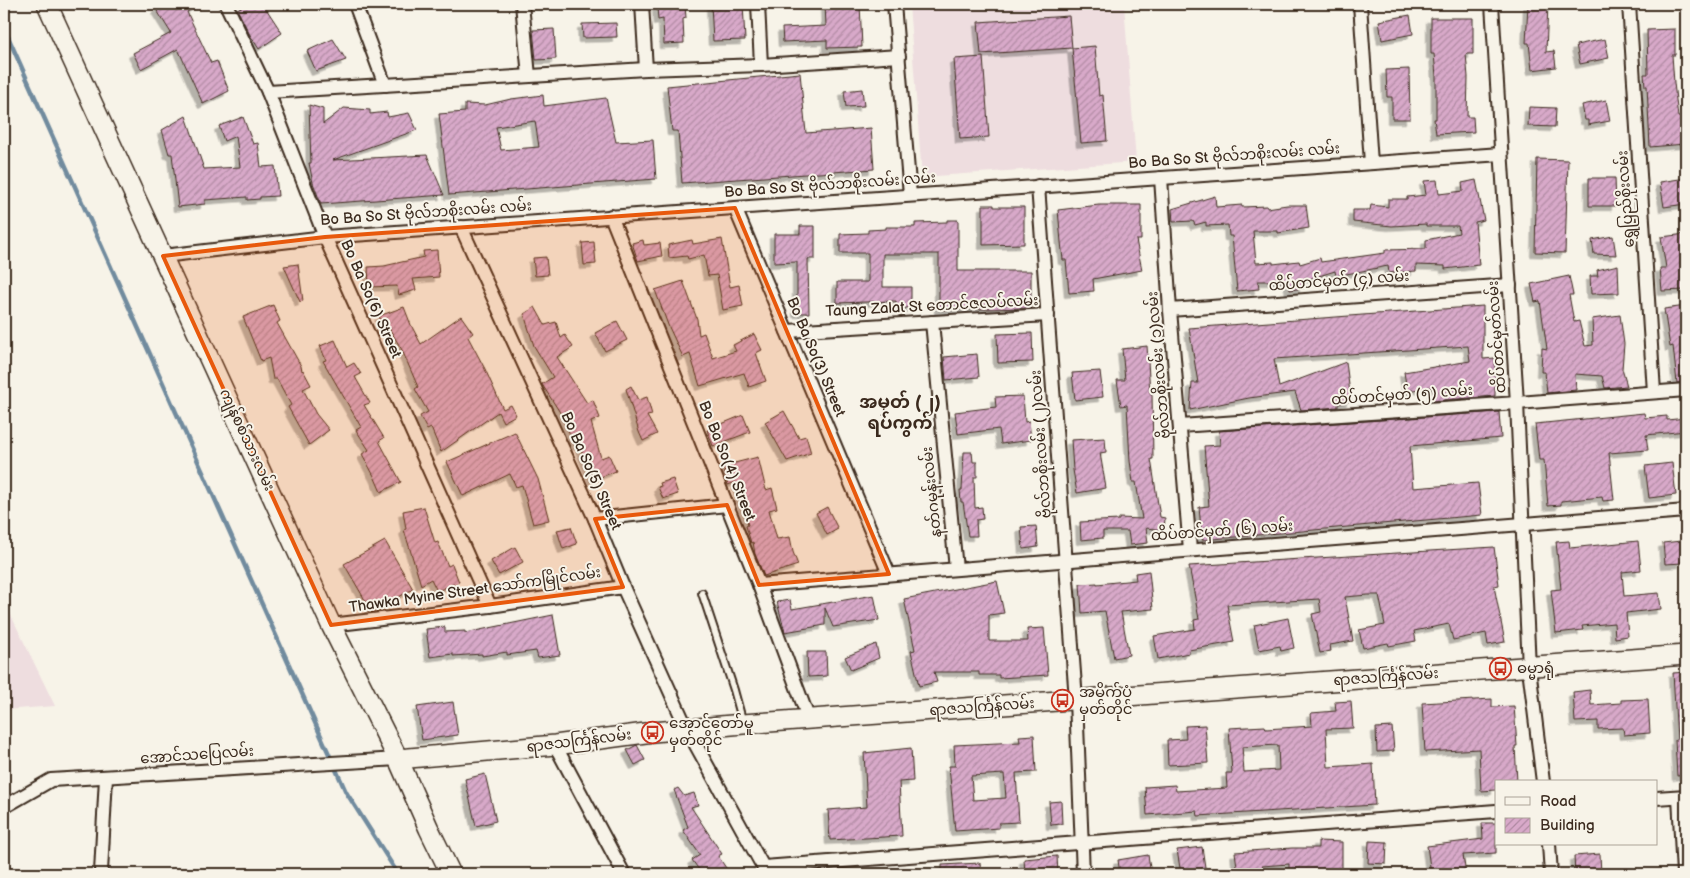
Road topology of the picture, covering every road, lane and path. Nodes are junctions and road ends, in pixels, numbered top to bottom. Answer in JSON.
{"nodes":[{"id":1,"x":47,"y":4,"type":"edge"},
{"id":2,"x":226,"y":4,"type":"edge"},
{"id":3,"x":355,"y":4,"type":"edge"},
{"id":4,"x":522,"y":4,"type":"edge"},
{"id":5,"x":642,"y":4,"type":"edge"},
{"id":6,"x":758,"y":4,"type":"edge"},
{"id":7,"x":894,"y":4,"type":"edge"},
{"id":8,"x":1360,"y":4,"type":"edge"},
{"id":9,"x":1492,"y":4,"type":"edge"},
{"id":10,"x":1630,"y":4,"type":"edge"},
{"id":11,"x":898,"y":56,"type":"junction"},
{"id":12,"x":761,"y":65,"type":"junction"},
{"id":13,"x":646,"y":69,"type":"junction"},
{"id":14,"x":529,"y":76,"type":"junction"},
{"id":15,"x":385,"y":84,"type":"junction"},
{"id":16,"x":268,"y":92,"type":"junction"},
{"id":17,"x":1501,"y":154,"type":"junction"},
{"id":18,"x":1371,"y":163,"type":"junction"},
{"id":19,"x":1161,"y":178,"type":"junction"},
{"id":20,"x":1038,"y":186,"type":"junction"},
{"id":21,"x":910,"y":195,"type":"junction"},
{"id":22,"x":735,"y":208,"type":"junction"},
{"id":23,"x":611,"y":216,"type":"junction"},
{"id":24,"x":462,"y":227,"type":"junction"},
{"id":25,"x":326,"y":237,"type":"junction"},
{"id":26,"x":162,"y":256,"type":"junction"},
{"id":27,"x":1510,"y":284,"type":"junction"},
{"id":28,"x":1170,"y":310,"type":"junction"},
{"id":29,"x":1048,"y":315,"type":"junction"},
{"id":30,"x":932,"y":322,"type":"junction"},
{"id":31,"x":787,"y":331,"type":"junction"},
{"id":32,"x":1686,"y":390,"type":"edge"},
{"id":33,"x":1654,"y":392,"type":"junction"},
{"id":34,"x":1517,"y":403,"type":"junction"},
{"id":35,"x":1180,"y":426,"type":"junction"},
{"id":36,"x":727,"y":505,"type":"junction"},
{"id":37,"x":1686,"y":511,"type":"edge"},
{"id":38,"x":595,"y":519,"type":"junction"},
{"id":39,"x":1522,"y":524,"type":"junction"},
{"id":40,"x":1190,"y":550,"type":"junction"},
{"id":41,"x":1065,"y":560,"type":"junction"},
{"id":42,"x":956,"y":569,"type":"junction"},
{"id":43,"x":889,"y":574,"type":"junction"},
{"id":44,"x":760,"y":585,"type":"junction"},
{"id":45,"x":623,"y":587,"type":"junction"},
{"id":46,"x":702,"y":593,"type":"dead end"},
{"id":47,"x":490,"y":606,"type":"junction"},
{"id":48,"x":331,"y":625,"type":"junction"},
{"id":49,"x":1686,"y":655,"type":"edge"},
{"id":50,"x":1529,"y":668,"type":"junction"},
{"id":51,"x":1076,"y":700,"type":"junction"},
{"id":52,"x":809,"y":720,"type":"junction"},
{"id":53,"x":743,"y":724,"type":"junction"},
{"id":54,"x":687,"y":729,"type":"junction"},
{"id":55,"x":555,"y":745,"type":"junction"},
{"id":56,"x":398,"y":759,"type":"junction"},
{"id":57,"x":106,"y":777,"type":"junction"},
{"id":58,"x":1544,"y":780,"type":"edge"},
{"id":59,"x":1682,"y":796,"type":"edge"},
{"id":60,"x":1658,"y":798,"type":"edge"},
{"id":61,"x":4,"y":807,"type":"edge"},
{"id":62,"x":1495,"y":811,"type":"edge"},
{"id":63,"x":1082,"y":843,"type":"junction"},
{"id":64,"x":1549,"y":846,"type":"edge"},
{"id":65,"x":766,"y":871,"type":"edge"},
{"id":66,"x":102,"y":872,"type":"dead end"},
{"id":67,"x":451,"y":874,"type":"edge"},
{"id":68,"x":624,"y":874,"type":"edge"},
{"id":69,"x":1083,"y":874,"type":"edge"},
{"id":70,"x":1551,"y":874,"type":"edge"},
{"id":71,"x":1684,"y":874,"type":"edge"}],
"edges":[{"from":1,"to":26,"type":"main road","name":"ကျန်စစ်သားလမ်း"},
{"from":2,"to":16,"type":"street","name":"Bo Ba So(6) Street"},
{"from":3,"to":15,"type":"street"},
{"from":4,"to":14,"type":"street"},
{"from":5,"to":13,"type":"street"},
{"from":6,"to":12,"type":"street"},
{"from":7,"to":11,"type":"street"},
{"from":8,"to":18,"type":"street"},
{"from":9,"to":17,"type":"street","name":"ထိပ်တင်မှတ်လမ်း"},
{"from":10,"to":33,"type":"street","name":"ရွှေပြည်စိုးလမ်း"},
{"from":11,"to":12,"type":"street"},
{"from":11,"to":21,"type":"street"},
{"from":12,"to":13,"type":"street"},
{"from":13,"to":14,"type":"street"},
{"from":14,"to":15,"type":"street"},
{"from":15,"to":16,"type":"street"},
{"from":16,"to":25,"type":"street","name":"Bo Ba So(6) Street"},
{"from":17,"to":18,"type":"street","name":"Bo Ba So St ဗိုလ်ဘစိုးလမ်း လမ်း"},
{"from":17,"to":27,"type":"street","name":"ထိပ်တင်မှတ်လမ်း"},
{"from":18,"to":19,"type":"street","name":"Bo Ba So St ဗိုလ်ဘစိုးလမ်း လမ်း"},
{"from":19,"to":20,"type":"street","name":"Bo Ba So St ဗိုလ်ဘစိုးလမ်း လမ်း"},
{"from":19,"to":28,"type":"street","name":"ဗိုလ်ဘစိုးလမ်း (၁)လမ်း"},
{"from":20,"to":21,"type":"street","name":"Bo Ba So St ဗိုလ်ဘစိုးလမ်း လမ်း"},
{"from":20,"to":29,"type":"street","name":"ဗိုလ်ဘစိုးလမ်း (၂)လမ်း"},
{"from":21,"to":22,"type":"street","name":"Bo Ba So St ဗိုလ်ဘစိုးလမ်း လမ်း"},
{"from":22,"to":23,"type":"street","name":"Bo Ba So St ဗိုလ်ဘစိုးလမ်း လမ်း"},
{"from":22,"to":31,"type":"street","name":"Bo Ba So(3) Street"},
{"from":23,"to":24,"type":"street","name":"Bo Ba So St ဗိုလ်ဘစိုးလမ်း လမ်း"},
{"from":23,"to":36,"type":"street","name":"Bo Ba So(4) Street"},
{"from":24,"to":25,"type":"street","name":"Bo Ba So St ဗိုလ်ဘစိုးလမ်း လမ်း"},
{"from":24,"to":38,"type":"street","name":"Bo Ba So(5) Street"},
{"from":25,"to":26,"type":"street","name":"Bo Ba So St ဗိုလ်ဘစိုးလမ်း လမ်း"},
{"from":25,"to":47,"type":"street","name":"Bo Ba So(6) Street"},
{"from":26,"to":48,"type":"main road","name":"ကျန်စစ်သားလမ်း"},
{"from":27,"to":28,"type":"street","name":"ထိပ်တင်မှတ် (၄) လမ်း"},
{"from":27,"to":34,"type":"street","name":"ထိပ်တင်မှတ်လမ်း"},
{"from":28,"to":35,"type":"street","name":"ဗိုလ်ဘစိုးလမ်း (၁)လမ်း"},
{"from":29,"to":30,"type":"street","name":"Taung Zalat St တောင်ဇလပ်လမ်း"},
{"from":29,"to":41,"type":"street","name":"ဗိုလ်ဘစိုးလမ်း (၂)လမ်း"},
{"from":30,"to":31,"type":"street","name":"Taung Zalat St တောင်ဇလပ်လမ်း"},
{"from":30,"to":42,"type":"street","name":"နတ်ဂမုန်းလမ်း"},
{"from":31,"to":43,"type":"street","name":"Bo Ba So(3) Street"},
{"from":32,"to":33,"type":"street","name":"ထိပ်တင်မှတ် (၅) လမ်း"},
{"from":33,"to":34,"type":"street","name":"ထိပ်တင်မှတ် (၅) လမ်း"},
{"from":34,"to":35,"type":"street","name":"ထိပ်တင်မှတ် (၅) လမ်း"},
{"from":34,"to":39,"type":"street","name":"ထိပ်တင်မှတ်လမ်း"},
{"from":35,"to":40,"type":"street","name":"ဗိုလ်ဘစိုးလမ်း (၁)လမ်း"},
{"from":36,"to":38,"type":"street"},
{"from":36,"to":44,"type":"street","name":"Bo Ba So(4) Street"},
{"from":37,"to":39,"type":"street","name":"ထိပ်တင်မှတ် (၆) လမ်း"},
{"from":38,"to":45,"type":"street","name":"Bo Ba So(5) Street"},
{"from":39,"to":40,"type":"street","name":"ထိပ်တင်မှတ် (၆) လမ်း"},
{"from":39,"to":50,"type":"street","name":"ထိပ်တင်မှတ်လမ်း"},
{"from":40,"to":41,"type":"street","name":"ထိပ်တင်မှတ် (၆) လမ်း"},
{"from":41,"to":42,"type":"street","name":"ထိပ်တင်မှတ် (၆) လမ်း"},
{"from":41,"to":51,"type":"street","name":"ဗိုလ်ဘစိုးလမ်း (၂)လမ်း"},
{"from":42,"to":43,"type":"street","name":"ထိပ်တင်မှတ် (၆) လမ်း"},
{"from":43,"to":44,"type":"street","name":"ထိပ်တင်မှတ် (၆) လမ်း"},
{"from":44,"to":52,"type":"street","name":"Bo Ba So(4) Street"},
{"from":45,"to":47,"type":"street","name":"Thawka Myine Street သော်ကမြိုင်လမ်း"},
{"from":45,"to":54,"type":"street","name":"Bo Ba So(5) Street"},
{"from":46,"to":53,"type":"lane"},
{"from":47,"to":48,"type":"street","name":"Thawka Myine Street သော်ကမြိုင်လမ်း"},
{"from":48,"to":56,"type":"main road","name":"ကျန်စစ်သားလမ်း"},
{"from":49,"to":50,"type":"main road","name":"ရာဇသင်္ကြန်လမ်း"},
{"from":50,"to":51,"type":"main road","name":"ရာဇသင်္ကြန်လမ်း"},
{"from":50,"to":58,"type":"street","name":"ထိပ်တင်မှတ်လမ်း"},
{"from":51,"to":52,"type":"main road","name":"ရာဇသင်္ကြန်လမ်း"},
{"from":51,"to":63,"type":"street","name":"ဗိုလ်ဘစိုးလမ်း (၂)လမ်း"},
{"from":52,"to":53,"type":"main road","name":"ရာဇသင်္ကြန်လမ်း"},
{"from":53,"to":54,"type":"main road","name":"ရာဇသင်္ကြန်လမ်း"},
{"from":54,"to":55,"type":"main road","name":"ရာဇသင်္ကြန်လမ်း"},
{"from":54,"to":65,"type":"street","name":"Bo Ba So(5) Street"},
{"from":55,"to":56,"type":"main road","name":"ရာဇသင်္ကြန်လမ်း"},
{"from":55,"to":68,"type":"street"},
{"from":56,"to":57,"type":"street","name":"အောင်သပြေလမ်း"},
{"from":56,"to":67,"type":"main road","name":"ကျန်စစ်သားလမ်း"},
{"from":57,"to":61,"type":"street","name":"အောင်သပြေလမ်း"},
{"from":57,"to":66,"type":"street"},
{"from":59,"to":60,"type":"street"},
{"from":59,"to":71,"type":"street"},
{"from":62,"to":63,"type":"street"},
{"from":63,"to":65,"type":"street"},
{"from":63,"to":69,"type":"street","name":"ဗိုလ်ဘစိုးလမ်း (၂)လမ်း"},
{"from":64,"to":70,"type":"street"}]}
